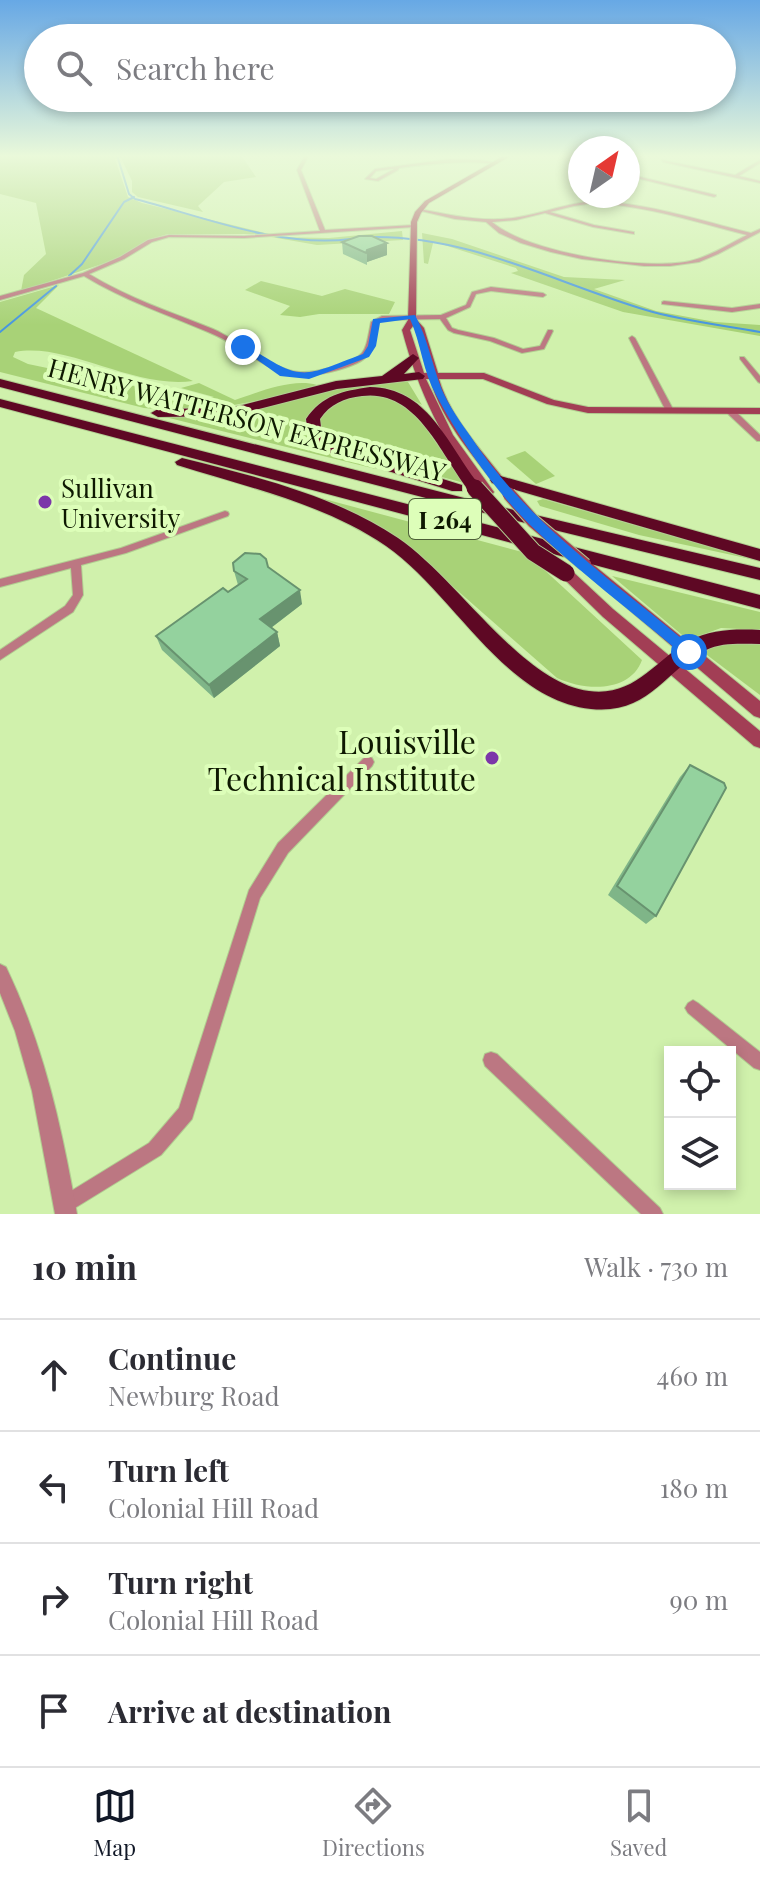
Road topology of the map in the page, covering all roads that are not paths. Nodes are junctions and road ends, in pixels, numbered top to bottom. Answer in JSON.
{"nodes":[{"id":1,"x":315,"y":212,"type":"edge"},
{"id":2,"x":419,"y":212,"type":"edge"},
{"id":3,"x":429,"y":212,"type":"edge"},
{"id":4,"x":544,"y":212,"type":"joint"},
{"id":5,"x":654,"y":212,"type":"edge"},
{"id":6,"x":488,"y":221,"type":"junction"},
{"id":7,"x":760,"y":230,"type":"edge"},
{"id":8,"x":323,"y":232,"type":"junction"},
{"id":9,"x":414,"y":232,"type":"junction"},
{"id":10,"x":632,"y":233,"type":"dead end"},
{"id":11,"x":750,"y":234,"type":"junction"},
{"id":12,"x":85,"y":274,"type":"junction"},
{"id":13,"x":543,"y":295,"type":"dead end"},
{"id":14,"x":0,"y":298,"type":"edge"},
{"id":15,"x":664,"y":303,"type":"dead end"},
{"id":16,"x":760,"y":306,"type":"edge"},
{"id":17,"x":442,"y":317,"type":"junction"},
{"id":18,"x":412,"y":319,"type":"junction"},
{"id":19,"x":550,"y":331,"type":"dead end"},
{"id":20,"x":632,"y":338,"type":"dead end"},
{"id":21,"x":413,"y":358,"type":"junction"},
{"id":22,"x":742,"y":358,"type":"dead end"},
{"id":23,"x":434,"y":375,"type":"junction"},
{"id":24,"x":419,"y":376,"type":"junction"},
{"id":25,"x":385,"y":379,"type":"junction"},
{"id":26,"x":760,"y":381,"type":"edge"},
{"id":27,"x":0,"y":383,"type":"edge"},
{"id":28,"x":48,"y":394,"type":"junction"},
{"id":29,"x":0,"y":403,"type":"edge"},
{"id":30,"x":670,"y":411,"type":"junction"},
{"id":31,"x":730,"y":411,"type":"junction"},
{"id":32,"x":760,"y":411,"type":"edge"},
{"id":33,"x":130,"y":437,"type":"junction"},
{"id":34,"x":760,"y":439,"type":"edge"},
{"id":35,"x":486,"y":486,"type":"junction"},
{"id":36,"x":225,"y":514,"type":"dead end"},
{"id":37,"x":574,"y":530,"type":"junction"},
{"id":38,"x":760,"y":555,"type":"edge"},
{"id":39,"x":76,"y":565,"type":"junction"},
{"id":40,"x":566,"y":573,"type":"joint"},
{"id":41,"x":760,"y":574,"type":"edge"},
{"id":42,"x":0,"y":583,"type":"edge"},
{"id":43,"x":760,"y":602,"type":"edge"},
{"id":44,"x":760,"y":637,"type":"edge"},
{"id":45,"x":689,"y":652,"type":"junction"},
{"id":46,"x":0,"y":656,"type":"edge"},
{"id":47,"x":671,"y":666,"type":"junction"},
{"id":48,"x":760,"y":711,"type":"edge"},
{"id":49,"x":760,"y":741,"type":"edge"},
{"id":50,"x":368,"y":762,"type":"dead end"},
{"id":51,"x":0,"y":973,"type":"edge"},
{"id":52,"x":693,"y":1008,"type":"dead end"},
{"id":53,"x":491,"y":1060,"type":"dead end"},
{"id":54,"x":760,"y":1062,"type":"edge"},
{"id":55,"x":65,"y":1209,"type":"edge"},
{"id":56,"x":654,"y":1214,"type":"edge"}],
"edges":[{"from":1,"to":8,"type":"street"},
{"from":2,"to":9,"type":"main road"},
{"from":3,"to":6,"type":"street"},
{"from":4,"to":6,"type":"street"},
{"from":4,"to":10,"type":"street"},
{"from":5,"to":11,"type":"street"},
{"from":6,"to":11,"type":"street"},
{"from":7,"to":11,"type":"street"},
{"from":8,"to":9,"type":"street"},
{"from":8,"to":12,"type":"street"},
{"from":9,"to":18,"type":"main road"},
{"from":12,"to":14,"type":"street"},
{"from":12,"to":18,"type":"street"},
{"from":13,"to":17,"type":"street"},
{"from":15,"to":16,"type":"street"},
{"from":17,"to":18,"type":"street"},
{"from":17,"to":19,"type":"street"},
{"from":18,"to":21,"type":"main road"},
{"from":18,"to":23,"type":"main road"},
{"from":20,"to":30,"type":"street"},
{"from":21,"to":24,"type":"main road"},
{"from":21,"to":25,"type":"highway"},
{"from":22,"to":26,"type":"street"},
{"from":23,"to":24,"type":"main road"},
{"from":23,"to":30,"type":"main road"},
{"from":23,"to":35,"type":"main road"},
{"from":24,"to":25,"type":"highway"},
{"from":24,"to":35,"type":"main road"},
{"from":25,"to":28,"type":"highway"},
{"from":27,"to":28,"type":"highway","name":"HENRY WATTERSON EXPRESSWAY","number":"I 264"},
{"from":28,"to":37,"type":"highway","name":"HENRY WATTERSON EXPRESSWAY","number":"I 264"},
{"from":29,"to":33,"type":"highway","name":"HENRY WATTERSON EXPRESSWAY","number":"I 264"},
{"from":30,"to":31,"type":"main road"},
{"from":31,"to":32,"type":"main road"},
{"from":31,"to":34,"type":"street"},
{"from":33,"to":43,"type":"highway","name":"HENRY WATTERSON EXPRESSWAY","number":"I 264"},
{"from":33,"to":47,"type":"highway"},
{"from":35,"to":37,"type":"highway"},
{"from":35,"to":38,"type":"highway"},
{"from":35,"to":40,"type":"highway","bridge":true},
{"from":35,"to":45,"type":"main road","bridge":true},
{"from":36,"to":39,"type":"street"},
{"from":37,"to":41,"type":"highway","name":"HENRY WATTERSON EXPRESSWAY","number":"I 264"},
{"from":39,"to":42,"type":"street"},
{"from":39,"to":46,"type":"street"},
{"from":40,"to":47,"type":"main road"},
{"from":44,"to":45,"type":"highway"},
{"from":45,"to":47,"type":"highway"},
{"from":45,"to":48,"type":"main road"},
{"from":47,"to":49,"type":"main road"},
{"from":50,"to":55,"type":"street"},
{"from":51,"to":55,"type":"street"},
{"from":52,"to":54,"type":"street"},
{"from":53,"to":56,"type":"street"}]}
